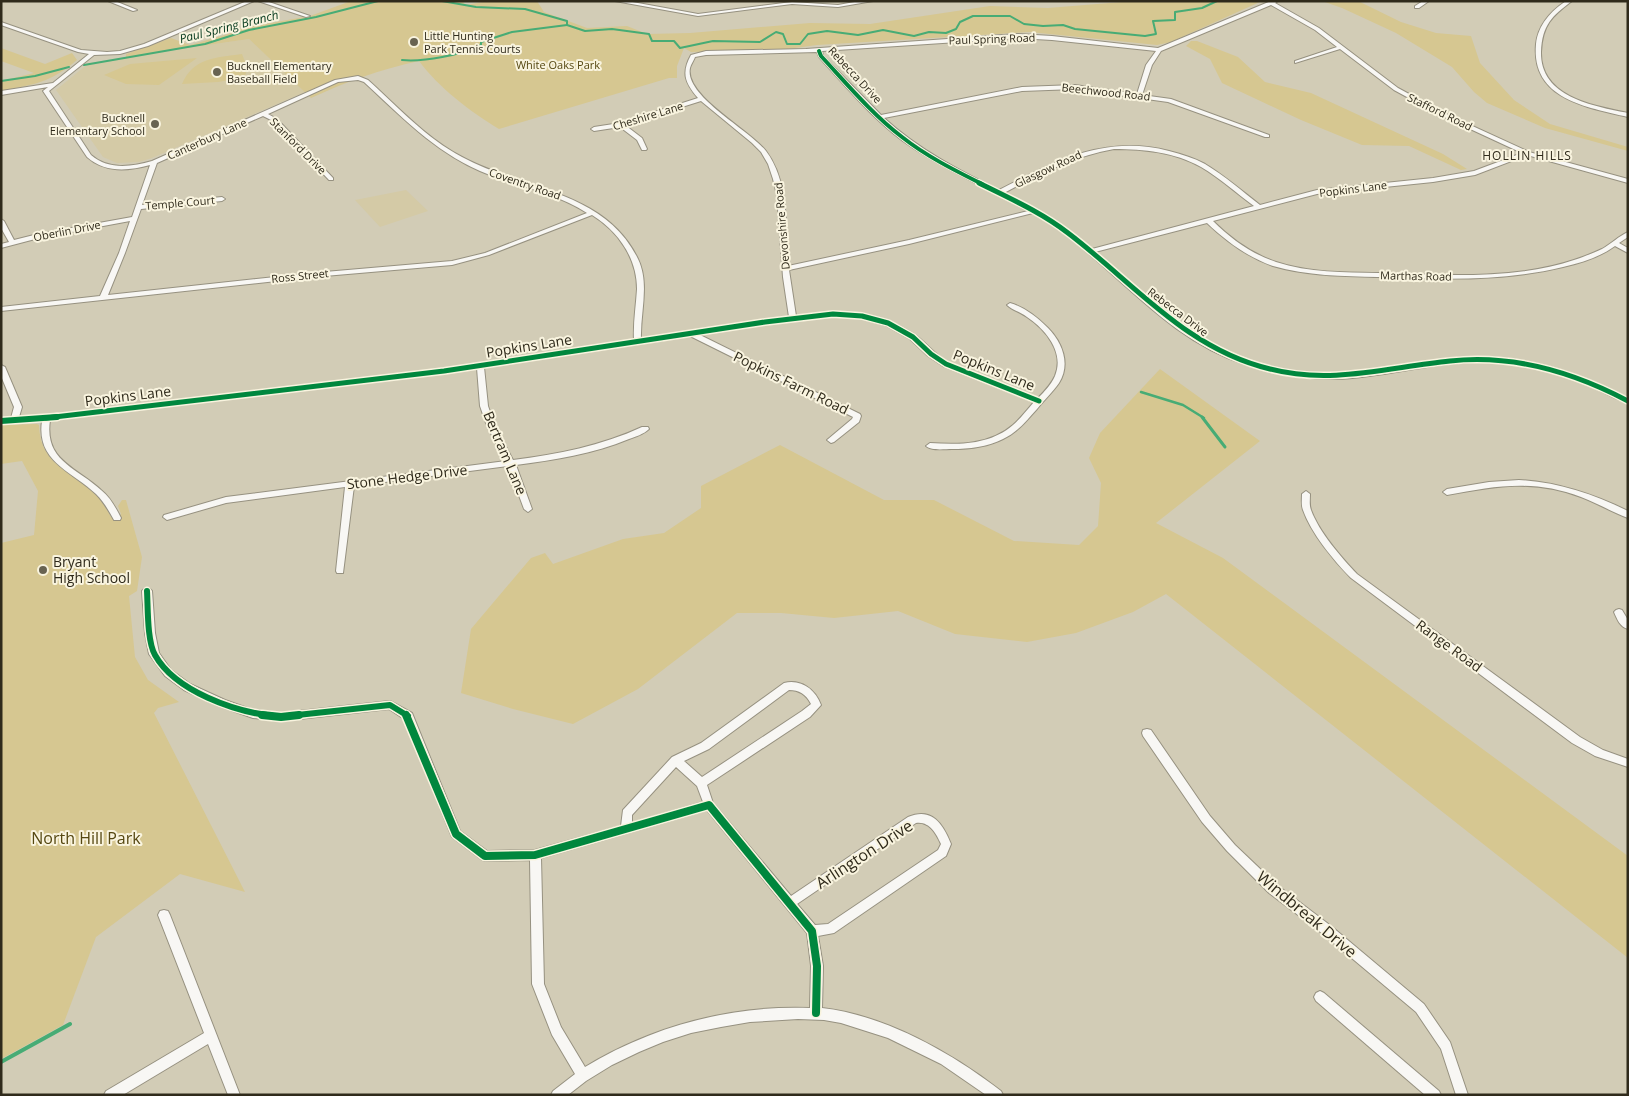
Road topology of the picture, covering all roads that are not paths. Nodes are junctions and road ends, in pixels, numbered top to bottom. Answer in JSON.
{"nodes":[{"id":1,"x":110,"y":1,"type":"edge"},
{"id":2,"x":252,"y":1,"type":"edge"},
{"id":3,"x":260,"y":1,"type":"edge"},
{"id":4,"x":618,"y":1,"type":"edge"},
{"id":5,"x":872,"y":1,"type":"edge"},
{"id":6,"x":1427,"y":1,"type":"edge"},
{"id":7,"x":1570,"y":1,"type":"edge"},
{"id":8,"x":861,"y":2,"type":"edge"},
{"id":9,"x":1274,"y":2,"type":"edge"},
{"id":10,"x":1417,"y":7,"type":"dead end"},
{"id":11,"x":135,"y":10,"type":"dead end"},
{"id":12,"x":308,"y":16,"type":"dead end"},
{"id":13,"x":1,"y":23,"type":"edge"},
{"id":14,"x":1342,"y":47,"type":"junction"},
{"id":15,"x":1159,"y":50,"type":"junction"},
{"id":16,"x":819,"y":51,"type":"junction"},
{"id":17,"x":92,"y":54,"type":"junction"},
{"id":18,"x":697,"y":54,"type":"joint"},
{"id":19,"x":1297,"y":62,"type":"dead end"},
{"id":20,"x":338,"y":81,"type":"joint"},
{"id":21,"x":54,"y":84,"type":"junction"},
{"id":22,"x":1,"y":93,"type":"edge"},
{"id":23,"x":1140,"y":94,"type":"junction"},
{"id":24,"x":701,"y":99,"type":"junction"},
{"id":25,"x":264,"y":114,"type":"junction"},
{"id":26,"x":1628,"y":115,"type":"edge"},
{"id":27,"x":881,"y":117,"type":"junction"},
{"id":28,"x":621,"y":125,"type":"junction"},
{"id":29,"x":594,"y":129,"type":"dead end"},
{"id":30,"x":1267,"y":136,"type":"dead end"},
{"id":31,"x":644,"y":149,"type":"dead end"},
{"id":32,"x":1527,"y":153,"type":"junction"},
{"id":33,"x":154,"y":162,"type":"junction"},
{"id":34,"x":330,"y":179,"type":"dead end"},
{"id":35,"x":1628,"y":181,"type":"edge"},
{"id":36,"x":1000,"y":192,"type":"junction"},
{"id":37,"x":222,"y":199,"type":"dead end"},
{"id":38,"x":138,"y":207,"type":"junction"},
{"id":39,"x":1260,"y":208,"type":"junction"},
{"id":40,"x":1034,"y":211,"type":"junction"},
{"id":41,"x":592,"y":213,"type":"junction"},
{"id":42,"x":134,"y":218,"type":"junction"},
{"id":43,"x":1,"y":220,"type":"edge"},
{"id":44,"x":1209,"y":221,"type":"junction"},
{"id":45,"x":1628,"y":234,"type":"edge"},
{"id":46,"x":12,"y":242,"type":"junction"},
{"id":47,"x":1616,"y":244,"type":"junction"},
{"id":48,"x":1,"y":246,"type":"edge"},
{"id":49,"x":1090,"y":251,"type":"junction"},
{"id":50,"x":1628,"y":252,"type":"edge"},
{"id":51,"x":786,"y":269,"type":"junction"},
{"id":52,"x":103,"y":298,"type":"junction"},
{"id":53,"x":1010,"y":304,"type":"dead end"},
{"id":54,"x":1,"y":309,"type":"edge"},
{"id":55,"x":793,"y":318,"type":"junction"},
{"id":56,"x":692,"y":334,"type":"junction"},
{"id":57,"x":638,"y":342,"type":"junction"},
{"id":58,"x":480,"y":366,"type":"junction"},
{"id":59,"x":1,"y":367,"type":"edge"},
{"id":60,"x":1628,"y":401,"type":"edge"},
{"id":61,"x":1040,"y":402,"type":"junction"},
{"id":62,"x":46,"y":418,"type":"junction"},
{"id":63,"x":14,"y":420,"type":"junction"},
{"id":64,"x":1,"y":421,"type":"edge"},
{"id":65,"x":645,"y":429,"type":"dead end"},
{"id":66,"x":832,"y":440,"type":"dead end"},
{"id":67,"x":930,"y":446,"type":"dead end"},
{"id":68,"x":511,"y":463,"type":"junction"},
{"id":69,"x":350,"y":484,"type":"junction"},
{"id":70,"x":1447,"y":492,"type":"dead end"},
{"id":71,"x":1306,"y":494,"type":"dead end"},
{"id":72,"x":528,"y":509,"type":"dead end"},
{"id":73,"x":1628,"y":515,"type":"edge"},
{"id":74,"x":167,"y":517,"type":"dead end"},
{"id":75,"x":117,"y":518,"type":"dead end"},
{"id":76,"x":340,"y":571,"type":"dead end"},
{"id":77,"x":147,"y":591,"type":"dead end"},
{"id":78,"x":1619,"y":612,"type":"dead end"},
{"id":79,"x":1628,"y":626,"type":"edge"},
{"id":80,"x":1147,"y":733,"type":"dead end"},
{"id":81,"x":676,"y":760,"type":"junction"},
{"id":82,"x":1628,"y":763,"type":"edge"},
{"id":83,"x":701,"y":783,"type":"junction"},
{"id":84,"x":709,"y":805,"type":"junction"},
{"id":85,"x":626,"y":829,"type":"junction"},
{"id":86,"x":535,"y":855,"type":"junction"},
{"id":87,"x":790,"y":904,"type":"junction"},
{"id":88,"x":164,"y":915,"type":"dead end"},
{"id":89,"x":812,"y":931,"type":"junction"},
{"id":90,"x":1320,"y":997,"type":"dead end"},
{"id":91,"x":816,"y":1013,"type":"junction"},
{"id":92,"x":211,"y":1036,"type":"junction"},
{"id":93,"x":583,"y":1075,"type":"junction"},
{"id":94,"x":110,"y":1095,"type":"edge"},
{"id":95,"x":234,"y":1095,"type":"edge"},
{"id":96,"x":557,"y":1095,"type":"edge"},
{"id":97,"x":998,"y":1095,"type":"edge"},
{"id":98,"x":1435,"y":1095,"type":"edge"},
{"id":99,"x":1462,"y":1095,"type":"edge"}],
"edges":[{"from":1,"to":11,"type":"street"},
{"from":2,"to":17,"type":"street"},
{"from":3,"to":12,"type":"street"},
{"from":4,"to":8,"type":"street"},
{"from":5,"to":8,"type":"street"},
{"from":6,"to":10,"type":"street"},
{"from":7,"to":26,"type":"street"},
{"from":9,"to":14,"type":"street","name":"Stafford Road"},
{"from":9,"to":15,"type":"street","name":"Paul Spring Road"},
{"from":13,"to":17,"type":"street"},
{"from":14,"to":19,"type":"street"},
{"from":14,"to":32,"type":"street","name":"Stafford Road"},
{"from":15,"to":16,"type":"street","name":"Paul Spring Road"},
{"from":15,"to":23,"type":"street"},
{"from":16,"to":18,"type":"street","name":"Paul Spring Road"},
{"from":16,"to":27,"type":"street","name":"Rebecca Drive"},
{"from":17,"to":21,"type":"street"},
{"from":18,"to":24,"type":"street","name":"Devonshire Road"},
{"from":20,"to":25,"type":"street","name":"Canterbury Lane"},
{"from":20,"to":41,"type":"street","name":"Coventry Road"},
{"from":21,"to":22,"type":"street"},
{"from":21,"to":33,"type":"street"},
{"from":23,"to":27,"type":"street","name":"Beechwood Road"},
{"from":23,"to":30,"type":"street","name":"Beechwood Road"},
{"from":24,"to":28,"type":"street","name":"Cheshire Lane"},
{"from":24,"to":51,"type":"street","name":"Devonshire Road"},
{"from":25,"to":33,"type":"street","name":"Canterbury Lane"},
{"from":25,"to":34,"type":"street","name":"Stanford Drive"},
{"from":27,"to":36,"type":"street","name":"Rebecca Drive"},
{"from":28,"to":29,"type":"street","name":"Cheshire Lane"},
{"from":28,"to":31,"type":"street"},
{"from":32,"to":35,"type":"street","name":"Stafford Road"},
{"from":32,"to":39,"type":"street","name":"Popkins Lane"},
{"from":33,"to":38,"type":"street","name":"Canterbury Lane"},
{"from":36,"to":39,"type":"street","name":"Glasgow Road"},
{"from":36,"to":40,"type":"street","name":"Rebecca Drive"},
{"from":37,"to":38,"type":"street","name":"Temple Court"},
{"from":38,"to":42,"type":"street","name":"Canterbury Lane"},
{"from":39,"to":44,"type":"street","name":"Popkins Lane"},
{"from":40,"to":49,"type":"street","name":"Rebecca Drive"},
{"from":40,"to":51,"type":"street"},
{"from":41,"to":52,"type":"street","name":"Ross Street"},
{"from":41,"to":57,"type":"street","name":"Coventry Road"},
{"from":42,"to":46,"type":"street","name":"Oberlin Drive"},
{"from":42,"to":52,"type":"street","name":"Canterbury Lane"},
{"from":43,"to":46,"type":"street"},
{"from":44,"to":47,"type":"street","name":"Marthas Road"},
{"from":44,"to":49,"type":"street","name":"Popkins Lane"},
{"from":45,"to":47,"type":"street","name":"Marthas Road"},
{"from":46,"to":48,"type":"street","name":"Oberlin Drive"},
{"from":47,"to":50,"type":"street"},
{"from":49,"to":60,"type":"street","name":"Rebecca Drive"},
{"from":51,"to":55,"type":"street","name":"Devonshire Road"},
{"from":52,"to":54,"type":"street","name":"Ross Street"},
{"from":53,"to":61,"type":"street"},
{"from":55,"to":56,"type":"street","name":"Popkins Lane"},
{"from":55,"to":61,"type":"street","name":"Popkins Lane"},
{"from":56,"to":57,"type":"street","name":"Popkins Lane"},
{"from":56,"to":66,"type":"street","name":"Popkins Farm Road"},
{"from":57,"to":58,"type":"street","name":"Popkins Lane"},
{"from":58,"to":62,"type":"street","name":"Popkins Lane"},
{"from":58,"to":68,"type":"street","name":"Bertram Lane"},
{"from":59,"to":63,"type":"street"},
{"from":61,"to":67,"type":"street"},
{"from":62,"to":63,"type":"street","name":"Popkins Lane"},
{"from":62,"to":75,"type":"street"},
{"from":63,"to":64,"type":"street","name":"Popkins Lane"},
{"from":65,"to":68,"type":"street","name":"Stone Hedge Drive"},
{"from":68,"to":69,"type":"street","name":"Stone Hedge Drive"},
{"from":68,"to":72,"type":"street","name":"Bertram Lane"},
{"from":69,"to":74,"type":"street","name":"Stone Hedge Drive"},
{"from":69,"to":76,"type":"street"},
{"from":70,"to":73,"type":"street"},
{"from":71,"to":82,"type":"street","name":"Range Road"},
{"from":77,"to":86,"type":"street"},
{"from":78,"to":79,"type":"street"},
{"from":80,"to":99,"type":"street","name":"Windbreak Drive"},
{"from":81,"to":83,"type":"street"},
{"from":81,"to":83,"type":"street"},
{"from":81,"to":85,"type":"street"},
{"from":83,"to":84,"type":"street"},
{"from":84,"to":85,"type":"street"},
{"from":84,"to":87,"type":"street"},
{"from":85,"to":86,"type":"street"},
{"from":86,"to":93,"type":"street"},
{"from":87,"to":89,"type":"street"},
{"from":87,"to":89,"type":"street","name":"Arlington Drive"},
{"from":88,"to":92,"type":"street"},
{"from":89,"to":91,"type":"street"},
{"from":90,"to":98,"type":"street"},
{"from":91,"to":93,"type":"street"},
{"from":91,"to":97,"type":"street"},
{"from":92,"to":94,"type":"street"},
{"from":92,"to":95,"type":"street"},
{"from":93,"to":96,"type":"street"}]}
